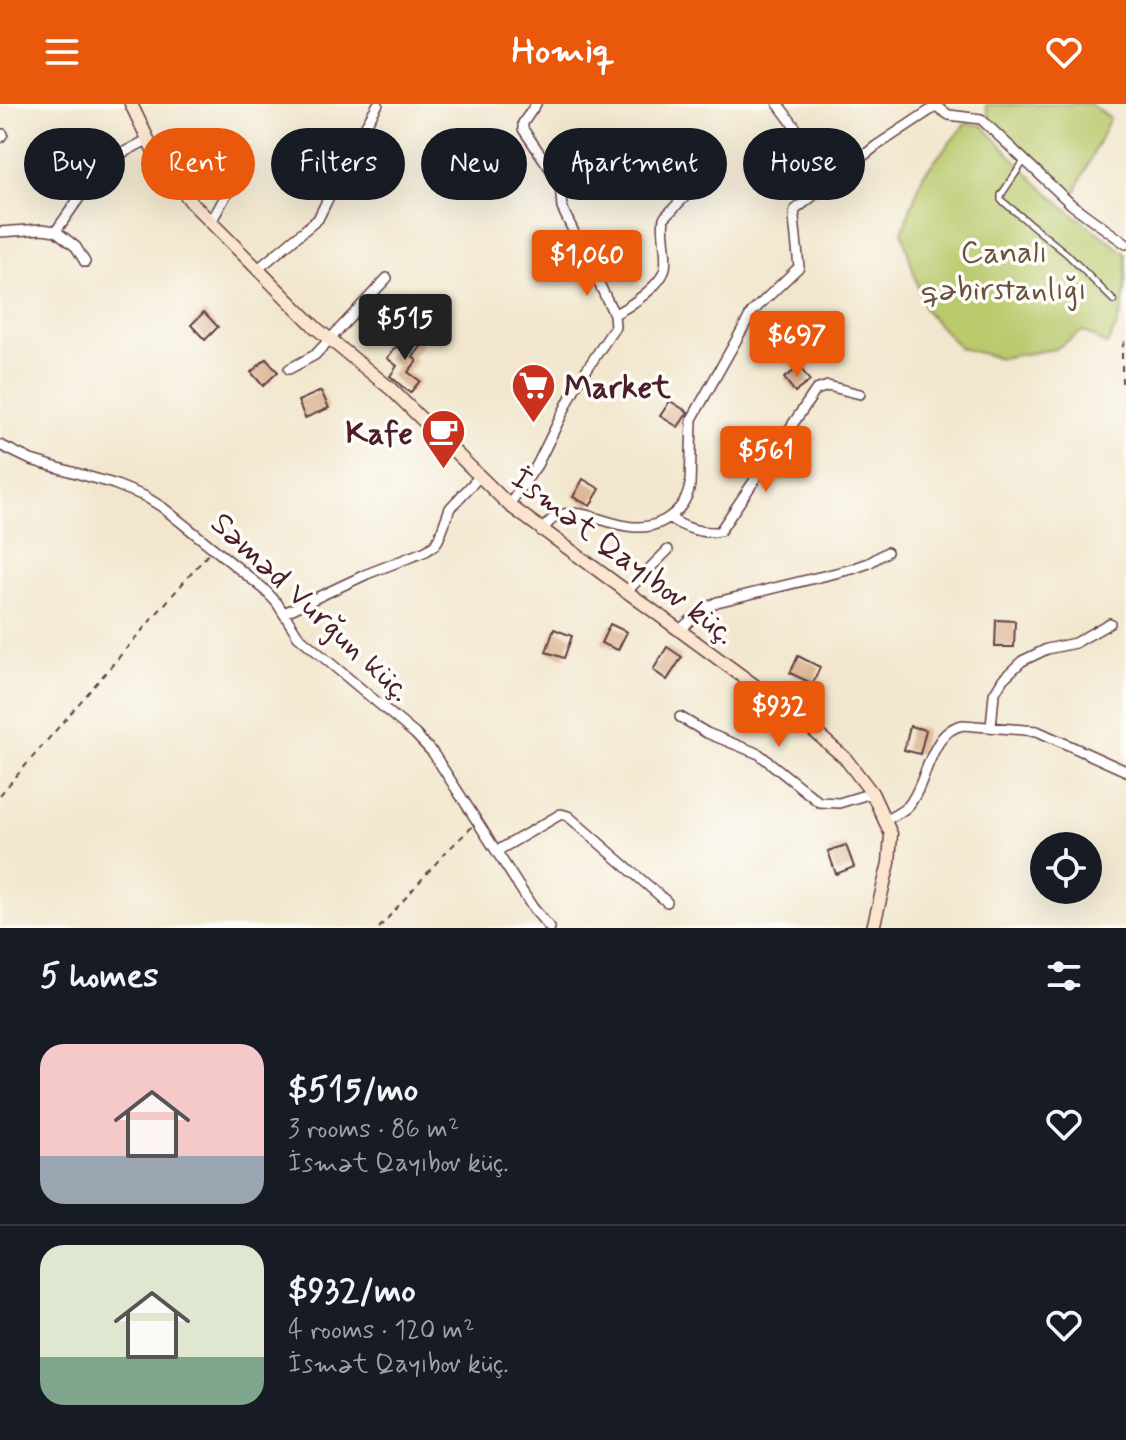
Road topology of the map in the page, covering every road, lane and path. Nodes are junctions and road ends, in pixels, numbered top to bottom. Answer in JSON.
{"nodes":[{"id":1,"x":131,"y":104,"type":"edge"},
{"id":2,"x":378,"y":104,"type":"edge"},
{"id":3,"x":536,"y":104,"type":"edge"},
{"id":4,"x":778,"y":104,"type":"edge"},
{"id":5,"x":934,"y":105,"type":"edge"},
{"id":6,"x":142,"y":128,"type":"edge"},
{"id":7,"x":796,"y":128,"type":"edge"},
{"id":8,"x":141,"y":143,"type":"edge"},
{"id":9,"x":865,"y":155,"type":"edge"},
{"id":10,"x":1024,"y":161,"type":"junction"},
{"id":11,"x":191,"y":200,"type":"edge"},
{"id":12,"x":223,"y":200,"type":"edge"},
{"id":13,"x":682,"y":200,"type":"edge"},
{"id":14,"x":807,"y":200,"type":"edge"},
{"id":15,"x":211,"y":222,"type":"junction"},
{"id":16,"x":56,"y":231,"type":"junction"},
{"id":17,"x":0,"y":232,"type":"edge"},
{"id":18,"x":1126,"y":244,"type":"edge"},
{"id":19,"x":85,"y":262,"type":"dead end"},
{"id":20,"x":258,"y":269,"type":"junction"},
{"id":21,"x":387,"y":278,"type":"dead end"},
{"id":22,"x":1114,"y":301,"type":"dead end"},
{"id":23,"x":614,"y":314,"type":"junction"},
{"id":24,"x":1126,"y":338,"type":"edge"},
{"id":25,"x":330,"y":340,"type":"junction"},
{"id":26,"x":289,"y":369,"type":"dead end"},
{"id":27,"x":1122,"y":383,"type":"dead end"},
{"id":28,"x":860,"y":394,"type":"dead end"},
{"id":29,"x":0,"y":445,"type":"edge"},
{"id":30,"x":480,"y":476,"type":"junction"},
{"id":31,"x":509,"y":505,"type":"junction"},
{"id":32,"x":669,"y":517,"type":"junction"},
{"id":33,"x":541,"y":531,"type":"junction"},
{"id":34,"x":214,"y":547,"type":"junction"},
{"id":35,"x":668,"y":550,"type":"dead end"},
{"id":36,"x":887,"y":552,"type":"dead end"},
{"id":37,"x":625,"y":593,"type":"junction"},
{"id":38,"x":284,"y":613,"type":"junction"},
{"id":39,"x":1110,"y":623,"type":"dead end"},
{"id":40,"x":679,"y":631,"type":"junction"},
{"id":41,"x":680,"y":717,"type":"dead end"},
{"id":42,"x":991,"y":727,"type":"junction"},
{"id":43,"x":1126,"y":771,"type":"edge"},
{"id":44,"x":872,"y":793,"type":"junction"},
{"id":45,"x":0,"y":795,"type":"edge"},
{"id":46,"x":886,"y":820,"type":"junction"},
{"id":47,"x":478,"y":821,"type":"junction"},
{"id":48,"x":497,"y":851,"type":"junction"},
{"id":49,"x":667,"y":902,"type":"dead end"},
{"id":50,"x":379,"y":928,"type":"edge"},
{"id":51,"x":550,"y":928,"type":"edge"},
{"id":52,"x":873,"y":928,"type":"edge"}],
"edges":[{"from":1,"to":6,"type":"street","name":"İsmət Qayıbov küç."},
{"from":2,"to":20,"type":"street"},
{"from":3,"to":23,"type":"street"},
{"from":4,"to":7,"type":"street"},
{"from":5,"to":9,"type":"street"},
{"from":5,"to":10,"type":"street"},
{"from":8,"to":16,"type":"street"},
{"from":10,"to":18,"type":"street"},
{"from":10,"to":22,"type":"lane"},
{"from":11,"to":15,"type":"street","name":"İsmət Qayıbov küç."},
{"from":12,"to":15,"type":"street"},
{"from":13,"to":23,"type":"street"},
{"from":14,"to":32,"type":"street"},
{"from":15,"to":20,"type":"street","name":"İsmət Qayıbov küç."},
{"from":16,"to":17,"type":"street"},
{"from":16,"to":19,"type":"street"},
{"from":20,"to":25,"type":"street","name":"İsmət Qayıbov küç."},
{"from":21,"to":25,"type":"street"},
{"from":23,"to":31,"type":"street"},
{"from":24,"to":27,"type":"path"},
{"from":25,"to":26,"type":"street"},
{"from":25,"to":30,"type":"street","name":"İsmət Qayıbov küç."},
{"from":28,"to":32,"type":"street"},
{"from":29,"to":34,"type":"street","name":"Səməd Vurğun küç."},
{"from":30,"to":31,"type":"street","name":"İsmət Qayıbov küç."},
{"from":30,"to":38,"type":"street"},
{"from":31,"to":33,"type":"street","name":"İsmət Qayıbov küç."},
{"from":32,"to":33,"type":"street"},
{"from":33,"to":37,"type":"street","name":"İsmət Qayıbov küç."},
{"from":34,"to":38,"type":"street","name":"Səməd Vurğun küç."},
{"from":34,"to":45,"type":"path"},
{"from":35,"to":37,"type":"street"},
{"from":36,"to":40,"type":"street"},
{"from":37,"to":40,"type":"street","name":"İsmət Qayıbov küç."},
{"from":38,"to":47,"type":"street","name":"Səməd Vurğun küç."},
{"from":39,"to":42,"type":"street"},
{"from":40,"to":44,"type":"street","name":"İsmət Qayıbov küç."},
{"from":41,"to":44,"type":"street"},
{"from":42,"to":43,"type":"street"},
{"from":42,"to":46,"type":"street"},
{"from":44,"to":46,"type":"street","name":"İsmət Qayıbov küç."},
{"from":46,"to":52,"type":"street","name":"İsmət Qayıbov küç."},
{"from":47,"to":48,"type":"street","name":"Səməd Vurğun küç."},
{"from":47,"to":50,"type":"path"},
{"from":48,"to":49,"type":"street"},
{"from":48,"to":51,"type":"street","name":"Səməd Vurğun küç."}]}
